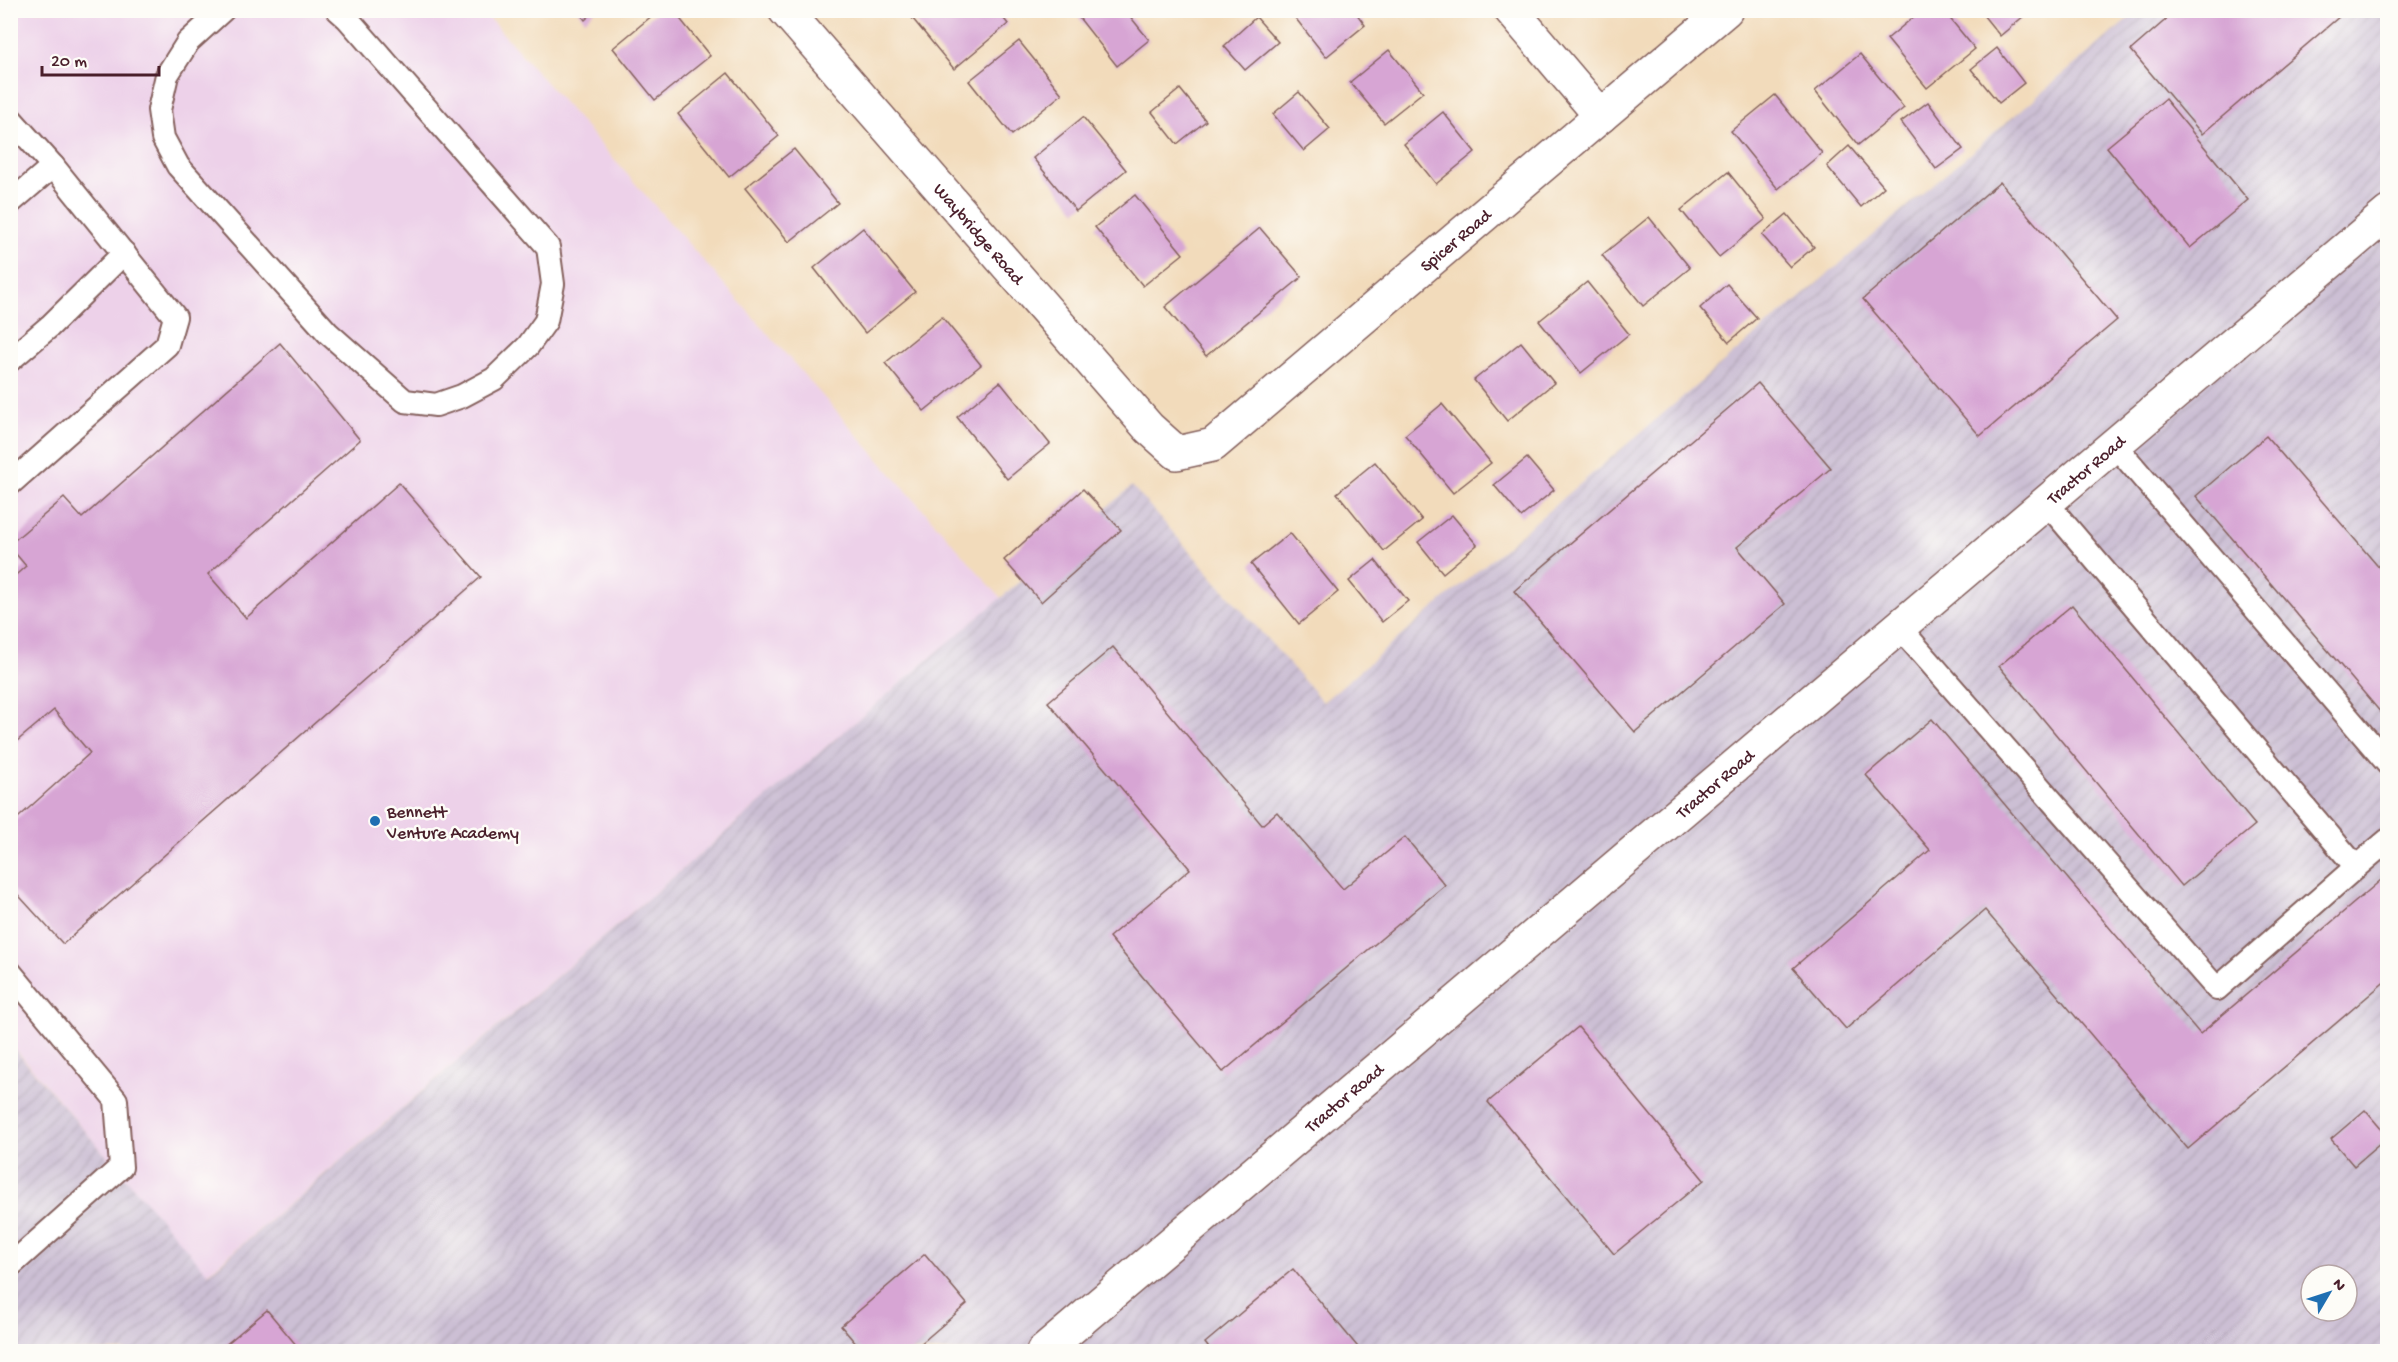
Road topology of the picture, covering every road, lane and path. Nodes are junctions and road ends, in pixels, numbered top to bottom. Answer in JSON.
{"nodes":[{"id":1,"x":224,"y":10,"type":"edge"},
{"id":2,"x":338,"y":10,"type":"edge"},
{"id":3,"x":785,"y":10,"type":"edge"},
{"id":4,"x":1511,"y":10,"type":"edge"},
{"id":5,"x":1726,"y":10,"type":"edge"},
{"id":6,"x":1601,"y":116,"type":"junction"},
{"id":7,"x":10,"y":118,"type":"edge"},
{"id":8,"x":53,"y":166,"type":"junction"},
{"id":9,"x":10,"y":203,"type":"edge"},
{"id":10,"x":2388,"y":213,"type":"edge"},
{"id":11,"x":124,"y":253,"type":"junction"},
{"id":12,"x":10,"y":360,"type":"edge"},
{"id":13,"x":2114,"y":444,"type":"junction"},
{"id":14,"x":1177,"y":453,"type":"joint"},
{"id":15,"x":10,"y":484,"type":"edge"},
{"id":16,"x":2046,"y":502,"type":"junction"},
{"id":17,"x":1899,"y":627,"type":"junction"},
{"id":18,"x":2388,"y":764,"type":"edge"},
{"id":19,"x":2388,"y":840,"type":"edge"},
{"id":20,"x":2356,"y":867,"type":"junction"},
{"id":21,"x":10,"y":972,"type":"edge"},
{"id":22,"x":10,"y":1266,"type":"edge"},
{"id":23,"x":1043,"y":1352,"type":"edge"}],
"edges":[{"from":1,"to":2,"type":"lane"},
{"from":3,"to":14,"type":"street","name":"Waybridge Road"},
{"from":4,"to":6,"type":"street"},
{"from":5,"to":6,"type":"street","name":"Spicer Road"},
{"from":6,"to":14,"type":"street","name":"Spicer Road"},
{"from":7,"to":8,"type":"lane"},
{"from":8,"to":9,"type":"lane"},
{"from":8,"to":11,"type":"lane"},
{"from":10,"to":13,"type":"street","name":"Tractor Road"},
{"from":11,"to":12,"type":"lane"},
{"from":11,"to":15,"type":"lane"},
{"from":13,"to":16,"type":"street","name":"Tractor Road"},
{"from":13,"to":18,"type":"lane"},
{"from":16,"to":17,"type":"street","name":"Tractor Road"},
{"from":16,"to":20,"type":"lane"},
{"from":17,"to":20,"type":"lane"},
{"from":17,"to":23,"type":"street","name":"Tractor Road"},
{"from":19,"to":20,"type":"lane"},
{"from":21,"to":22,"type":"lane"}]}
